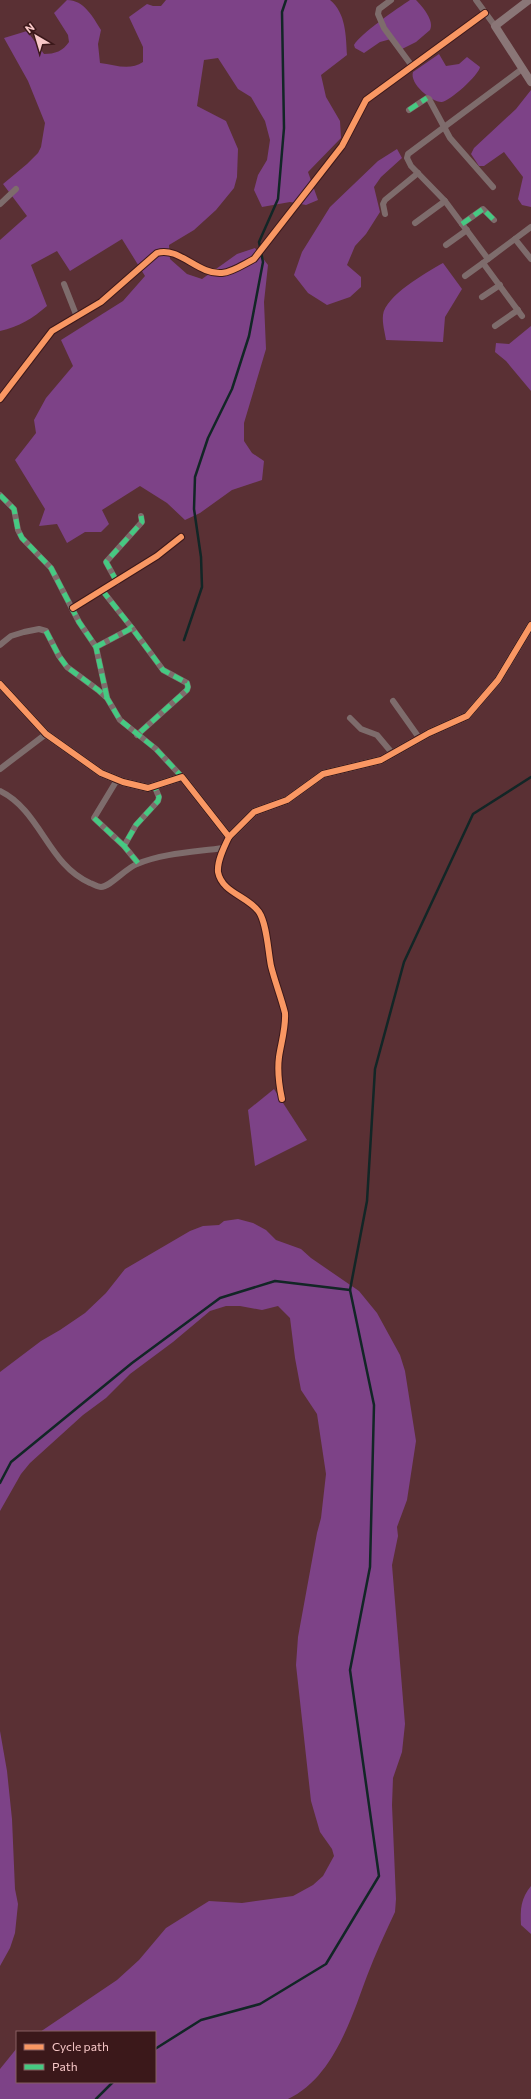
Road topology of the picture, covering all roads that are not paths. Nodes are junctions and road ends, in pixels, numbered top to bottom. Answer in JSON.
{"nodes":[{"id":1,"x":391,"y":0,"type":"edge"},
{"id":2,"x":476,"y":0,"type":"edge"},
{"id":3,"x":529,"y":0,"type":"edge"},
{"id":4,"x":485,"y":13,"type":"junction"},
{"id":5,"x":495,"y":26,"type":"junction"},
{"id":6,"x":412,"y":66,"type":"junction"},
{"id":7,"x":522,"y":69,"type":"junction"},
{"id":8,"x":531,"y":82,"type":"edge"},
{"id":9,"x":409,"y":110,"type":"dead end"},
{"id":10,"x":443,"y":127,"type":"junction"},
{"id":11,"x":418,"y":172,"type":"junction"},
{"id":12,"x":493,"y":187,"type":"dead end"},
{"id":13,"x":16,"y":189,"type":"dead end"},
{"id":14,"x":445,"y":201,"type":"junction"},
{"id":15,"x":0,"y":204,"type":"edge"},
{"id":16,"x":385,"y":214,"type":"dead end"},
{"id":17,"x":494,"y":220,"type":"dead end"},
{"id":18,"x":415,"y":222,"type":"dead end"},
{"id":19,"x":462,"y":224,"type":"junction"},
{"id":20,"x":531,"y":227,"type":"edge"},
{"id":21,"x":467,"y":230,"type":"junction"},
{"id":22,"x":515,"y":239,"type":"junction"},
{"id":23,"x":446,"y":246,"type":"dead end"},
{"id":24,"x":531,"y":259,"type":"edge"},
{"id":25,"x":485,"y":261,"type":"junction"},
{"id":26,"x":465,"y":276,"type":"dead end"},
{"id":27,"x":64,"y":284,"type":"dead end"},
{"id":28,"x":500,"y":285,"type":"junction"},
{"id":29,"x":482,"y":297,"type":"dead end"},
{"id":30,"x":76,"y":317,"type":"junction"},
{"id":31,"x":495,"y":326,"type":"dead end"},
{"id":32,"x":0,"y":399,"type":"edge"},
{"id":33,"x":0,"y":495,"type":"edge"},
{"id":34,"x":141,"y":516,"type":"dead end"},
{"id":35,"x":181,"y":537,"type":"dead end"},
{"id":36,"x":117,"y":582,"type":"junction"},
{"id":37,"x":102,"y":590,"type":"junction"},
{"id":38,"x":73,"y":608,"type":"junction"},
{"id":39,"x":531,"y":625,"type":"edge"},
{"id":40,"x":132,"y":628,"type":"junction"},
{"id":41,"x":0,"y":645,"type":"edge"},
{"id":42,"x":96,"y":647,"type":"junction"},
{"id":43,"x":0,"y":685,"type":"edge"},
{"id":44,"x":107,"y":698,"type":"junction"},
{"id":45,"x":393,"y":701,"type":"dead end"},
{"id":46,"x":350,"y":718,"type":"dead end"},
{"id":47,"x":46,"y":734,"type":"junction"},
{"id":48,"x":137,"y":735,"type":"junction"},
{"id":49,"x":420,"y":739,"type":"junction"},
{"id":50,"x":393,"y":754,"type":"junction"},
{"id":51,"x":0,"y":769,"type":"edge"},
{"id":52,"x":182,"y":777,"type":"junction"},
{"id":53,"x":117,"y":780,"type":"junction"},
{"id":54,"x":154,"y":785,"type":"junction"},
{"id":55,"x":0,"y":791,"type":"edge"},
{"id":56,"x":229,"y":837,"type":"junction"},
{"id":57,"x":124,"y":846,"type":"junction"},
{"id":58,"x":223,"y":848,"type":"junction"},
{"id":59,"x":138,"y":863,"type":"junction"},
{"id":60,"x":282,"y":1098,"type":"dead end"}],
"edges":[{"from":1,"to":6,"type":"street"},
{"from":2,"to":4,"type":"street"},
{"from":3,"to":5,"type":"street"},
{"from":4,"to":5,"type":"street"},
{"from":4,"to":6,"type":"street"},
{"from":5,"to":7,"type":"street"},
{"from":6,"to":30,"type":"street"},
{"from":7,"to":8,"type":"street"},
{"from":7,"to":10,"type":"street"},
{"from":9,"to":10,"type":"street"},
{"from":10,"to":11,"type":"street"},
{"from":10,"to":12,"type":"street"},
{"from":11,"to":14,"type":"street"},
{"from":11,"to":16,"type":"street"},
{"from":13,"to":15,"type":"street"},
{"from":14,"to":18,"type":"street"},
{"from":14,"to":19,"type":"street"},
{"from":17,"to":19,"type":"street"},
{"from":19,"to":21,"type":"street"},
{"from":20,"to":22,"type":"street"},
{"from":21,"to":23,"type":"street"},
{"from":21,"to":25,"type":"street"},
{"from":22,"to":24,"type":"street"},
{"from":22,"to":25,"type":"street"},
{"from":25,"to":26,"type":"street"},
{"from":25,"to":28,"type":"street"},
{"from":27,"to":30,"type":"street"},
{"from":28,"to":29,"type":"street"},
{"from":28,"to":31,"type":"street"},
{"from":30,"to":32,"type":"street"},
{"from":33,"to":38,"type":"street"},
{"from":34,"to":36,"type":"street"},
{"from":35,"to":36,"type":"street"},
{"from":36,"to":37,"type":"street"},
{"from":37,"to":38,"type":"street"},
{"from":37,"to":40,"type":"street"},
{"from":38,"to":42,"type":"street"},
{"from":39,"to":49,"type":"street"},
{"from":40,"to":42,"type":"street"},
{"from":40,"to":48,"type":"street"},
{"from":41,"to":44,"type":"street"},
{"from":42,"to":44,"type":"street"},
{"from":43,"to":47,"type":"street"},
{"from":44,"to":48,"type":"street"},
{"from":45,"to":49,"type":"street"},
{"from":46,"to":50,"type":"street"},
{"from":47,"to":51,"type":"street"},
{"from":47,"to":53,"type":"street"},
{"from":48,"to":52,"type":"street"},
{"from":49,"to":50,"type":"street"},
{"from":50,"to":56,"type":"street"},
{"from":52,"to":54,"type":"street"},
{"from":52,"to":56,"type":"street"},
{"from":53,"to":54,"type":"street"},
{"from":53,"to":57,"type":"street"},
{"from":54,"to":57,"type":"street"},
{"from":55,"to":59,"type":"street"},
{"from":56,"to":58,"type":"street"},
{"from":57,"to":59,"type":"street"},
{"from":58,"to":59,"type":"street"},
{"from":58,"to":60,"type":"street"}]}
